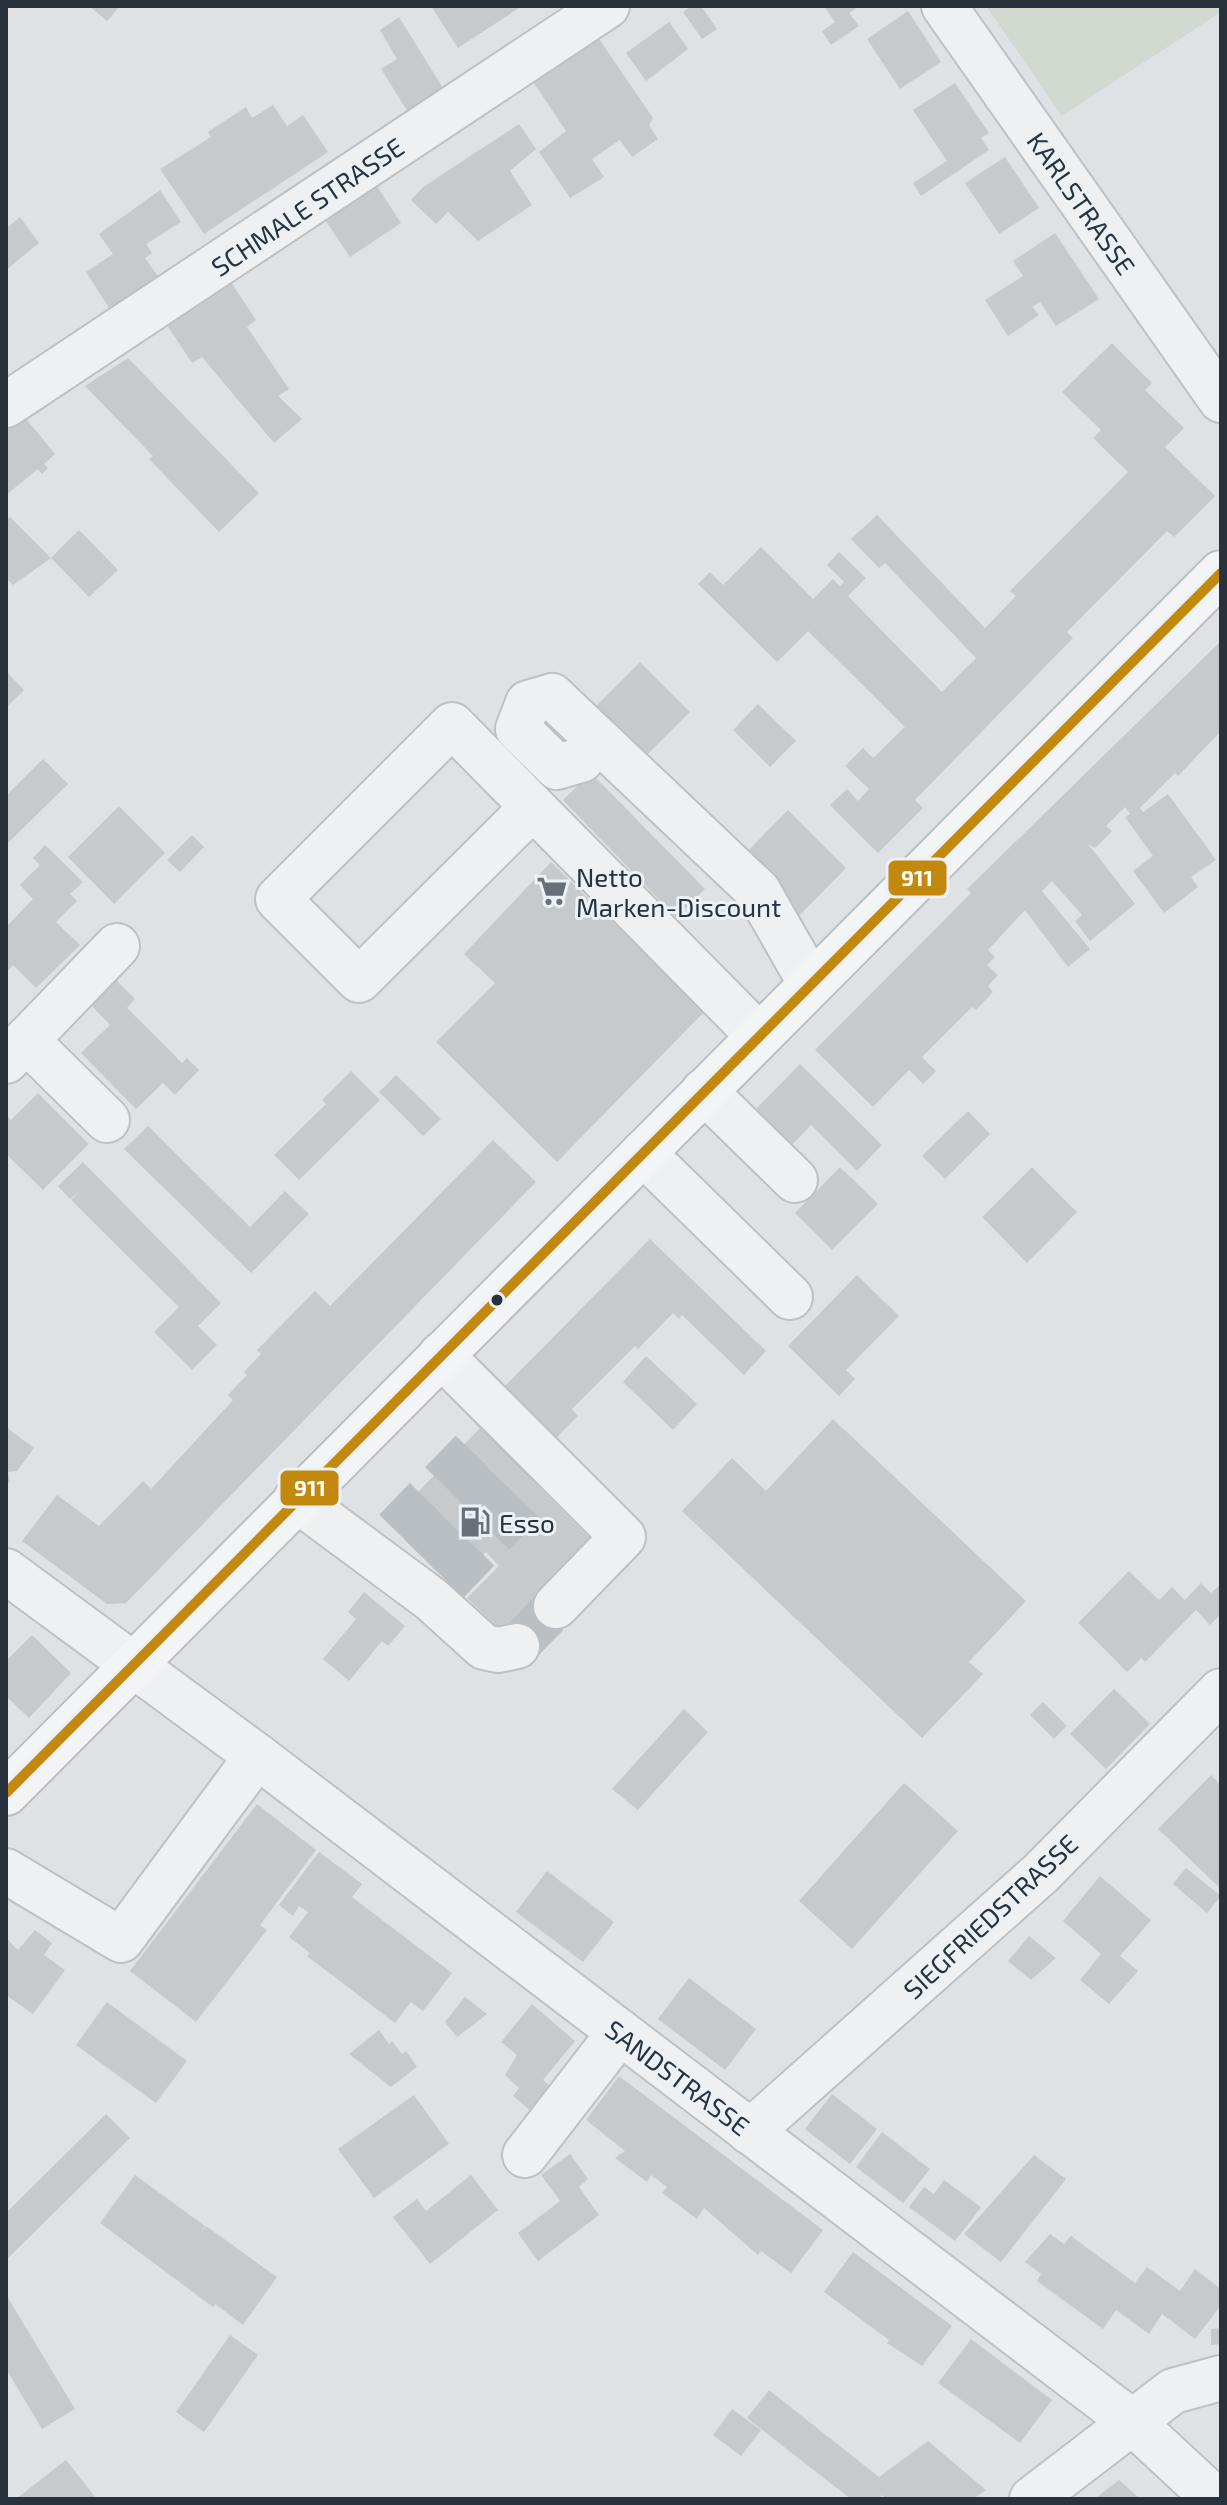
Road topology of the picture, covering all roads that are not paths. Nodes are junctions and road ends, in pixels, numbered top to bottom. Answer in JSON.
{"nodes":[{"id":1,"x":607,"y":6,"type":"edge"},
{"id":2,"x":944,"y":6,"type":"edge"},
{"id":3,"x":1221,"y":400,"type":"edge"},
{"id":4,"x":6,"y":405,"type":"edge"},
{"id":5,"x":1221,"y":573,"type":"edge"},
{"id":6,"x":597,"y":740,"type":"dead end"},
{"id":7,"x":533,"y":807,"type":"junction"},
{"id":8,"x":117,"y":946,"type":"dead end"},
{"id":9,"x":811,"y":984,"type":"junction"},
{"id":10,"x":759,"y":1036,"type":"junction"},
{"id":11,"x":16,"y":1050,"type":"edge"},
{"id":12,"x":704,"y":1091,"type":"junction"},
{"id":13,"x":107,"y":1120,"type":"dead end"},
{"id":14,"x":643,"y":1153,"type":"junction"},
{"id":15,"x":795,"y":1180,"type":"dead end"},
{"id":16,"x":790,"y":1297,"type":"dead end"},
{"id":17,"x":441,"y":1355,"type":"junction"},
{"id":18,"x":296,"y":1499,"type":"junction"},
{"id":19,"x":6,"y":1571,"type":"edge"},
{"id":20,"x":556,"y":1606,"type":"tunnel mouth"},
{"id":21,"x":517,"y":1646,"type":"dead end"},
{"id":22,"x":133,"y":1665,"type":"junction"},
{"id":23,"x":1221,"y":1691,"type":"edge"},
{"id":24,"x":257,"y":1756,"type":"junction"},
{"id":25,"x":6,"y":1793,"type":"edge"},
{"id":26,"x":6,"y":1871,"type":"edge"},
{"id":27,"x":620,"y":2032,"type":"junction"},
{"id":28,"x":750,"y":2132,"type":"junction"},
{"id":29,"x":525,"y":2155,"type":"dead end"},
{"id":30,"x":1221,"y":2378,"type":"edge"},
{"id":31,"x":1131,"y":2421,"type":"junction"},
{"id":32,"x":1032,"y":2499,"type":"edge"},
{"id":33,"x":1215,"y":2499,"type":"edge"}],
"edges":[{"from":1,"to":4,"type":"street","name":"SCHMALE STRASSE"},
{"from":2,"to":3,"type":"street","name":"KARLSTRASSE"},
{"from":5,"to":9,"type":"main road"},
{"from":6,"to":9,"type":"street"},
{"from":7,"to":7,"type":"street"},
{"from":7,"to":10,"type":"street"},
{"from":8,"to":11,"type":"street"},
{"from":9,"to":10,"type":"main road"},
{"from":10,"to":12,"type":"main road"},
{"from":11,"to":13,"type":"street"},
{"from":12,"to":14,"type":"main road"},
{"from":12,"to":15,"type":"street"},
{"from":14,"to":16,"type":"street"},
{"from":14,"to":17,"type":"main road"},
{"from":17,"to":18,"type":"main road"},
{"from":17,"to":20,"type":"street"},
{"from":18,"to":21,"type":"street"},
{"from":18,"to":22,"type":"main road"},
{"from":19,"to":22,"type":"street","name":"SANDSTRASSE"},
{"from":22,"to":24,"type":"street","name":"SANDSTRASSE"},
{"from":22,"to":25,"type":"main road"},
{"from":23,"to":28,"type":"street","name":"SIEGFRIEDSTRASSE"},
{"from":24,"to":26,"type":"street"},
{"from":24,"to":27,"type":"street","name":"SANDSTRASSE"},
{"from":27,"to":28,"type":"street","name":"SANDSTRASSE"},
{"from":27,"to":29,"type":"street"},
{"from":28,"to":31,"type":"street","name":"SANDSTRASSE"},
{"from":30,"to":31,"type":"street"},
{"from":31,"to":32,"type":"street"},
{"from":31,"to":33,"type":"street","name":"SANDSTRASSE"}]}
